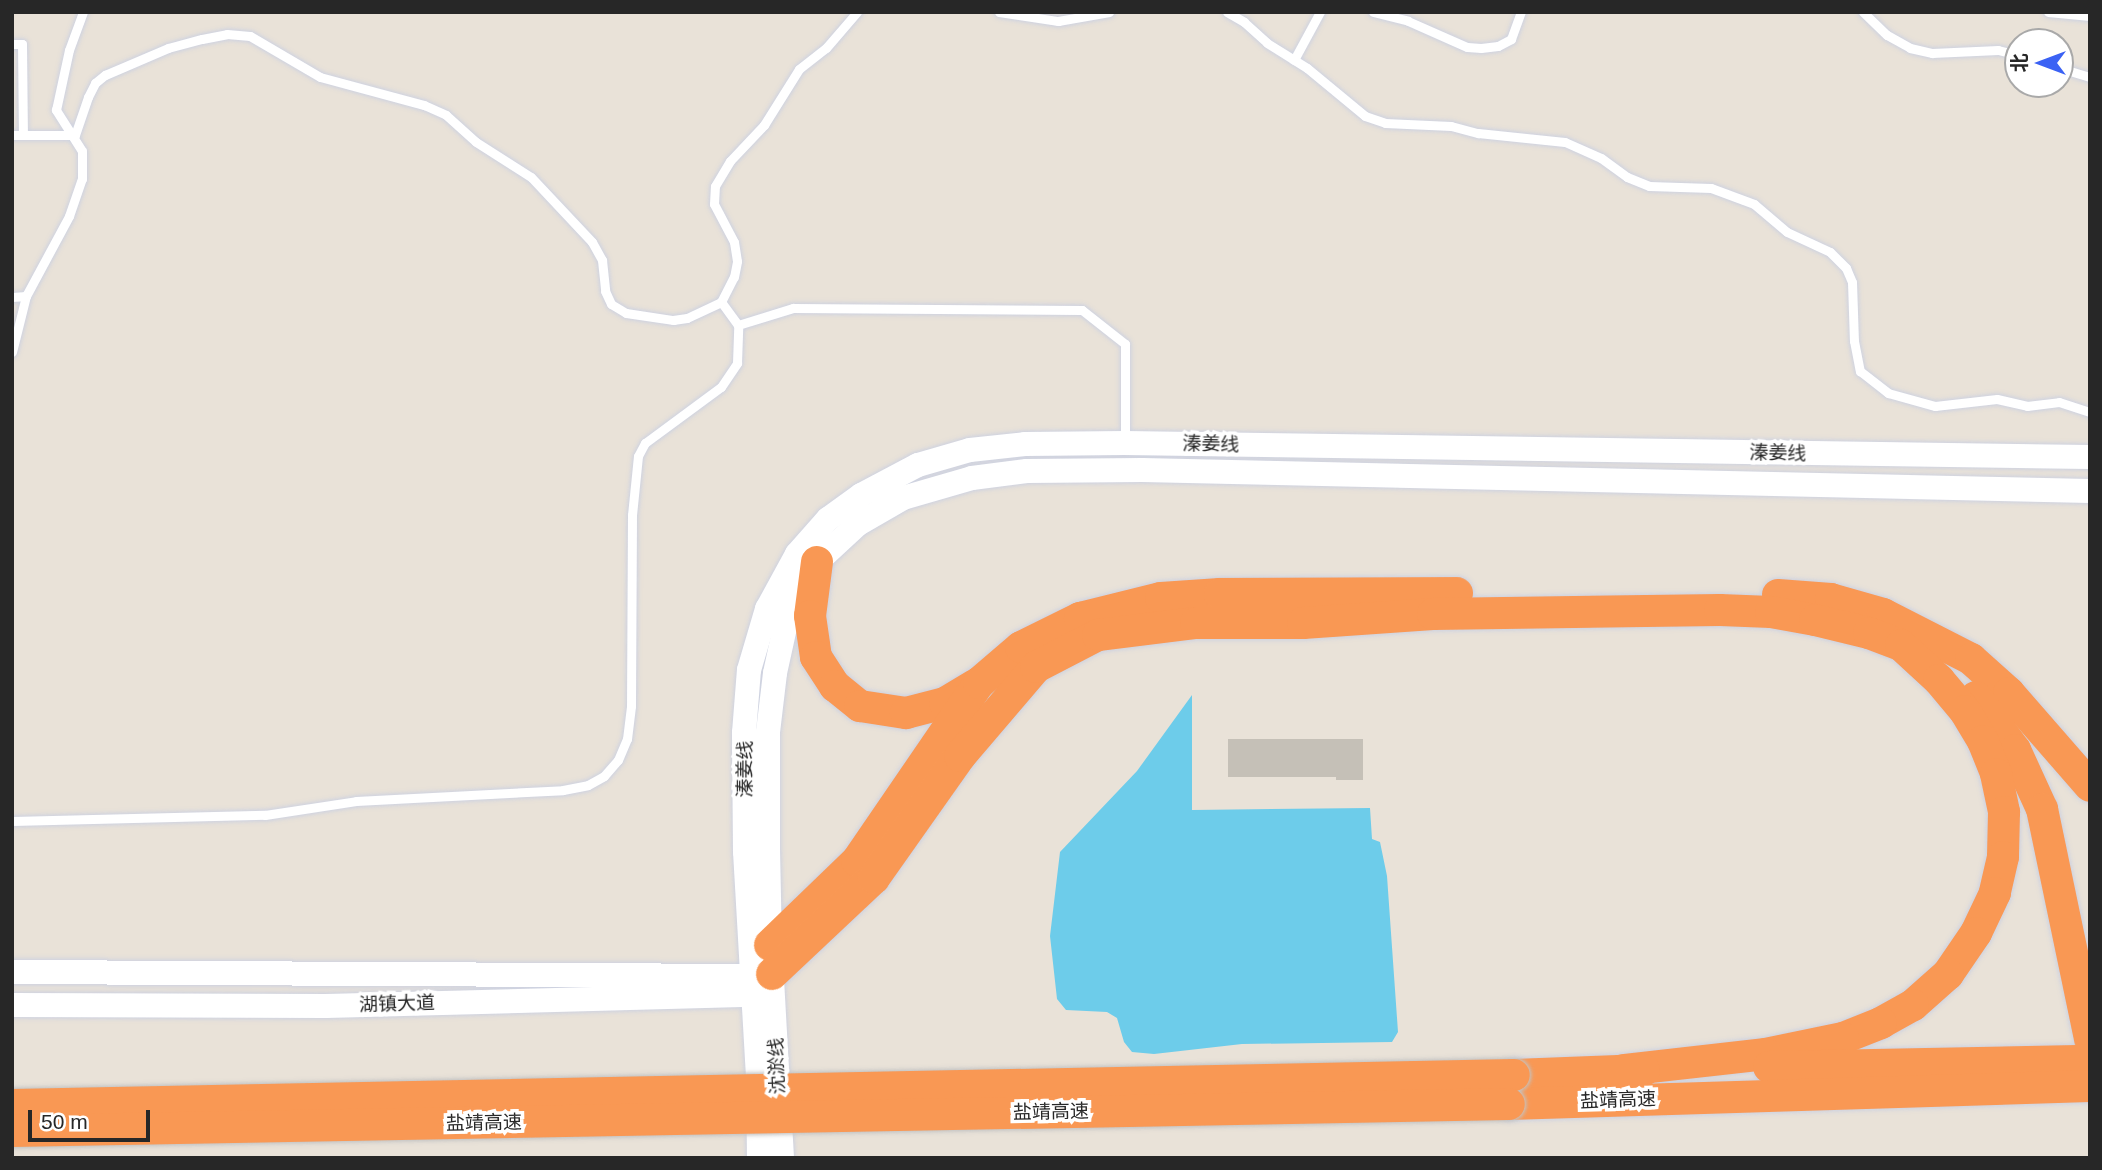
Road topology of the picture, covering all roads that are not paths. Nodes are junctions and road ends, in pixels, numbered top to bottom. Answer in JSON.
{"nodes":[{"id":1,"x":83,"y":12,"type":"edge"},
{"id":2,"x":857,"y":12,"type":"edge"},
{"id":3,"x":999,"y":12,"type":"edge"},
{"id":4,"x":1109,"y":12,"type":"edge"},
{"id":5,"x":1227,"y":12,"type":"edge"},
{"id":6,"x":1320,"y":12,"type":"edge"},
{"id":7,"x":1373,"y":12,"type":"edge"},
{"id":8,"x":1521,"y":12,"type":"edge"},
{"id":9,"x":1863,"y":12,"type":"edge"},
{"id":10,"x":2049,"y":12,"type":"edge"},
{"id":11,"x":2090,"y":16,"type":"edge"},
{"id":12,"x":12,"y":44,"type":"edge"},
{"id":13,"x":2004,"y":52,"type":"edge"},
{"id":14,"x":1294,"y":60,"type":"junction"},
{"id":15,"x":17,"y":91,"type":"edge"},
{"id":16,"x":12,"y":135,"type":"edge"},
{"id":17,"x":23,"y":135,"type":"junction"},
{"id":18,"x":75,"y":135,"type":"junction"},
{"id":19,"x":26,"y":296,"type":"junction"},
{"id":20,"x":12,"y":297,"type":"edge"},
{"id":21,"x":721,"y":302,"type":"junction"},
{"id":22,"x":738,"y":325,"type":"junction"},
{"id":23,"x":12,"y":352,"type":"edge"},
{"id":24,"x":2090,"y":412,"type":"edge"},
{"id":25,"x":1125,"y":443,"type":"junction"},
{"id":26,"x":2090,"y":457,"type":"edge"},
{"id":27,"x":2090,"y":491,"type":"edge"},
{"id":28,"x":817,"y":562,"type":"junction"},
{"id":29,"x":1939,"y":642,"type":"junction"},
{"id":30,"x":1901,"y":645,"type":"junction"},
{"id":31,"x":979,"y":683,"type":"junction"},
{"id":32,"x":2090,"y":786,"type":"edge"},
{"id":33,"x":12,"y":821,"type":"edge"},
{"id":34,"x":2057,"y":836,"type":"junction"},
{"id":35,"x":2090,"y":957,"type":"edge"},
{"id":36,"x":12,"y":972,"type":"edge"},
{"id":37,"x":761,"y":973,"type":"junction"},
{"id":38,"x":12,"y":1005,"type":"edge"},
{"id":39,"x":2090,"y":1040,"type":"edge"},
{"id":40,"x":2090,"y":1061,"type":"edge"},
{"id":41,"x":1623,"y":1070,"type":"junction"},
{"id":42,"x":2090,"y":1086,"type":"edge"},
{"id":43,"x":1512,"y":1089,"type":"junction"},
{"id":44,"x":1958,"y":1089,"type":"junction"},
{"id":45,"x":2090,"y":1103,"type":"edge"},
{"id":46,"x":12,"y":1105,"type":"edge"},
{"id":47,"x":12,"y":1131,"type":"edge"},
{"id":48,"x":759,"y":1158,"type":"edge"},
{"id":49,"x":782,"y":1158,"type":"edge"}],
"edges":[{"from":1,"to":18,"type":"lane"},
{"from":2,"to":21,"type":"lane"},
{"from":3,"to":4,"type":"lane"},
{"from":5,"to":14,"type":"lane"},
{"from":6,"to":14,"type":"lane"},
{"from":7,"to":8,"type":"lane"},
{"from":9,"to":13,"type":"lane"},
{"from":10,"to":11,"type":"lane"},
{"from":12,"to":15,"type":"lane"},
{"from":14,"to":24,"type":"lane"},
{"from":15,"to":17,"type":"lane"},
{"from":16,"to":17,"type":"lane"},
{"from":17,"to":18,"type":"lane"},
{"from":18,"to":19,"type":"lane"},
{"from":18,"to":21,"type":"lane"},
{"from":19,"to":20,"type":"lane"},
{"from":19,"to":23,"type":"lane"},
{"from":21,"to":22,"type":"lane"},
{"from":22,"to":25,"type":"lane"},
{"from":22,"to":33,"type":"lane"},
{"from":25,"to":26,"type":"main road","name":"溱姜线"},
{"from":25,"to":37,"type":"main road","name":"溱姜线"},
{"from":27,"to":28,"type":"main road","name":"溱姜线"},
{"from":28,"to":31,"type":"highway"},
{"from":28,"to":37,"type":"main road","name":"溱姜线"},
{"from":29,"to":31,"type":"highway"},
{"from":29,"to":32,"type":"highway"},
{"from":29,"to":34,"type":"highway"},
{"from":30,"to":34,"type":"highway"},
{"from":30,"to":37,"type":"highway"},
{"from":30,"to":41,"type":"highway"},
{"from":31,"to":37,"type":"highway"},
{"from":34,"to":35,"type":"highway"},
{"from":34,"to":39,"type":"highway"},
{"from":36,"to":37,"type":"main road","name":"湖镇大道"},
{"from":37,"to":38,"type":"main road","name":"湖镇大道"},
{"from":37,"to":48,"type":"main road","name":"沈淤线"},
{"from":37,"to":49,"type":"main road","name":"沈淤线"},
{"from":40,"to":41,"type":"highway","name":"盐靖高速"},
{"from":41,"to":43,"type":"highway","name":"盐靖高速"},
{"from":42,"to":44,"type":"highway","name":"盐靖高速"},
{"from":43,"to":44,"type":"highway","name":"盐靖高速"},
{"from":43,"to":46,"type":"highway","name":"盐靖高速","bridge":true},
{"from":43,"to":47,"type":"highway","name":"盐靖高速","bridge":true},
{"from":44,"to":45,"type":"highway"}]}
